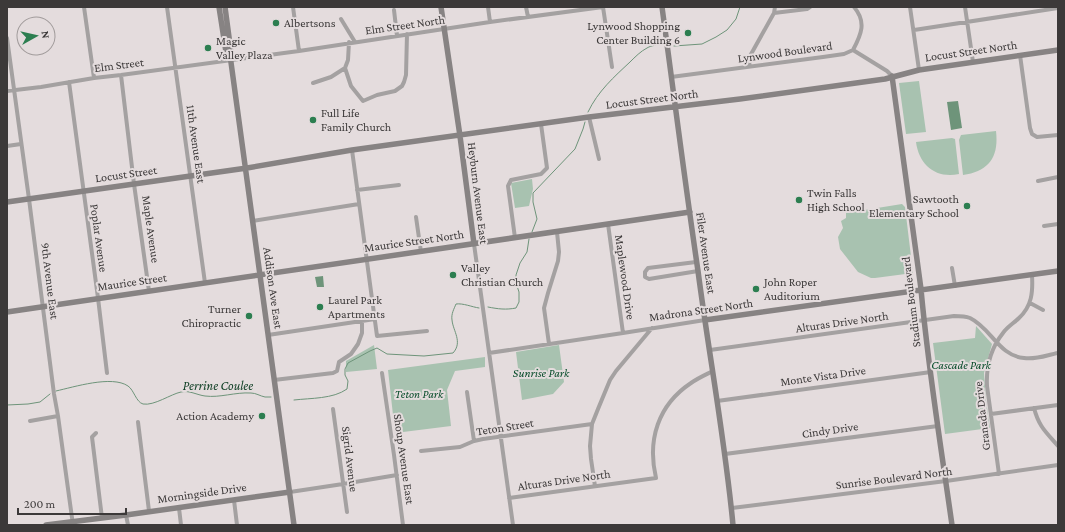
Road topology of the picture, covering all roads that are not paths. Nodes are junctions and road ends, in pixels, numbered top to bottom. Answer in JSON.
{"nodes":[{"id":1,"x":84,"y":7,"type":"edge"},
{"id":2,"x":167,"y":7,"type":"edge"},
{"id":3,"x":219,"y":7,"type":"edge"},
{"id":4,"x":225,"y":7,"type":"edge"},
{"id":5,"x":293,"y":7,"type":"edge"},
{"id":6,"x":441,"y":7,"type":"edge"},
{"id":7,"x":488,"y":7,"type":"edge"},
{"id":8,"x":526,"y":7,"type":"edge"},
{"id":9,"x":603,"y":7,"type":"edge"},
{"id":10,"x":662,"y":7,"type":"edge"},
{"id":11,"x":774,"y":7,"type":"edge"},
{"id":12,"x":810,"y":7,"type":"edge"},
{"id":13,"x":854,"y":7,"type":"edge"},
{"id":14,"x":910,"y":7,"type":"edge"},
{"id":15,"x":965,"y":7,"type":"edge"},
{"id":16,"x":1058,"y":8,"type":"edge"},
{"id":17,"x":394,"y":10,"type":"dead end"},
{"id":18,"x":774,"y":13,"type":"junction"},
{"id":19,"x":528,"y":17,"type":"junction"},
{"id":20,"x":341,"y":19,"type":"dead end"},
{"id":21,"x":490,"y":22,"type":"junction"},
{"id":22,"x":967,"y":22,"type":"junction"},
{"id":23,"x":444,"y":29,"type":"junction"},
{"id":24,"x":914,"y":30,"type":"junction"},
{"id":25,"x":407,"y":34,"type":"junction"},
{"id":26,"x":397,"y":36,"type":"junction"},
{"id":27,"x":7,"y":38,"type":"edge"},
{"id":28,"x":349,"y":42,"type":"junction"},
{"id":29,"x":355,"y":42,"type":"junction"},
{"id":30,"x":853,"y":50,"type":"junction"},
{"id":31,"x":1058,"y":50,"type":"edge"},
{"id":32,"x":299,"y":51,"type":"junction"},
{"id":33,"x":1020,"y":55,"type":"junction"},
{"id":34,"x":231,"y":58,"type":"junction"},
{"id":35,"x":973,"y":62,"type":"junction"},
{"id":36,"x":612,"y":67,"type":"dead end"},
{"id":37,"x":749,"y":67,"type":"junction"},
{"id":38,"x":175,"y":68,"type":"junction"},
{"id":39,"x":345,"y":68,"type":"junction"},
{"id":40,"x":919,"y":70,"type":"junction"},
{"id":41,"x":121,"y":75,"type":"junction"},
{"id":42,"x":892,"y":76,"type":"junction"},
{"id":43,"x":671,"y":77,"type":"junction"},
{"id":44,"x":94,"y":78,"type":"junction"},
{"id":45,"x":68,"y":82,"type":"junction"},
{"id":46,"x":313,"y":83,"type":"dead end"},
{"id":47,"x":14,"y":90,"type":"junction"},
{"id":48,"x":7,"y":91,"type":"edge"},
{"id":49,"x":675,"y":107,"type":"junction"},
{"id":50,"x":589,"y":117,"type":"junction"},
{"id":51,"x":541,"y":124,"type":"junction"},
{"id":52,"x":1058,"y":134,"type":"edge"},
{"id":53,"x":460,"y":136,"type":"junction"},
{"id":54,"x":22,"y":144,"type":"junction"},
{"id":55,"x":7,"y":146,"type":"edge"},
{"id":56,"x":352,"y":150,"type":"junction"},
{"id":57,"x":599,"y":159,"type":"dead end"},
{"id":58,"x":246,"y":168,"type":"junction"},
{"id":59,"x":190,"y":176,"type":"junction"},
{"id":60,"x":1058,"y":177,"type":"edge"},
{"id":61,"x":1038,"y":181,"type":"dead end"},
{"id":62,"x":134,"y":184,"type":"junction"},
{"id":63,"x":399,"y":185,"type":"dead end"},
{"id":64,"x":357,"y":190,"type":"junction"},
{"id":65,"x":83,"y":191,"type":"junction"},
{"id":66,"x":29,"y":199,"type":"junction"},
{"id":67,"x":7,"y":202,"type":"edge"},
{"id":68,"x":359,"y":204,"type":"junction"},
{"id":69,"x":690,"y":212,"type":"junction"},
{"id":70,"x":416,"y":217,"type":"dead end"},
{"id":71,"x":252,"y":221,"type":"junction"},
{"id":72,"x":608,"y":224,"type":"junction"},
{"id":73,"x":1058,"y":224,"type":"edge"},
{"id":74,"x":1044,"y":226,"type":"dead end"},
{"id":75,"x":557,"y":232,"type":"junction"},
{"id":76,"x":515,"y":238,"type":"junction"},
{"id":77,"x":474,"y":244,"type":"junction"},
{"id":78,"x":421,"y":252,"type":"junction"},
{"id":79,"x":367,"y":259,"type":"junction"},
{"id":80,"x":696,"y":262,"type":"junction"},
{"id":81,"x":952,"y":268,"type":"dead end"},
{"id":82,"x":698,"y":271,"type":"junction"},
{"id":83,"x":1058,"y":271,"type":"edge"},
{"id":84,"x":260,"y":275,"type":"junction"},
{"id":85,"x":1032,"y":275,"type":"junction"},
{"id":86,"x":205,"y":283,"type":"junction"},
{"id":87,"x":955,"y":286,"type":"junction"},
{"id":88,"x":921,"y":290,"type":"junction"},
{"id":89,"x":149,"y":291,"type":"junction"},
{"id":90,"x":98,"y":298,"type":"junction"},
{"id":91,"x":1030,"y":303,"type":"junction"},
{"id":92,"x":43,"y":306,"type":"junction"},
{"id":93,"x":1043,"y":310,"type":"dead end"},
{"id":94,"x":7,"y":312,"type":"edge"},
{"id":95,"x":375,"y":318,"type":"junction"},
{"id":96,"x":362,"y":320,"type":"junction"},
{"id":97,"x":705,"y":320,"type":"junction"},
{"id":98,"x":924,"y":321,"type":"junction"},
{"id":99,"x":652,"y":328,"type":"junction"},
{"id":100,"x":427,"y":331,"type":"dead end"},
{"id":101,"x":622,"y":333,"type":"junction"},
{"id":102,"x":268,"y":335,"type":"junction"},
{"id":103,"x":996,"y":343,"type":"junction"},
{"id":104,"x":549,"y":344,"type":"junction"},
{"id":105,"x":710,"y":350,"type":"junction"},
{"id":106,"x":489,"y":353,"type":"junction"},
{"id":107,"x":1058,"y":353,"type":"edge"},
{"id":108,"x":713,"y":371,"type":"junction"},
{"id":109,"x":931,"y":372,"type":"junction"},
{"id":110,"x":107,"y":373,"type":"dead end"},
{"id":111,"x":382,"y":373,"type":"dead end"},
{"id":112,"x":274,"y":380,"type":"junction"},
{"id":113,"x":467,"y":392,"type":"dead end"},
{"id":114,"x":717,"y":401,"type":"junction"},
{"id":115,"x":1058,"y":405,"type":"edge"},
{"id":116,"x":1034,"y":408,"type":"junction"},
{"id":117,"x":333,"y":409,"type":"dead end"},
{"id":118,"x":991,"y":414,"type":"junction"},
{"id":119,"x":58,"y":416,"type":"junction"},
{"id":120,"x":30,"y":421,"type":"dead end"},
{"id":121,"x":138,"y":422,"type":"dead end"},
{"id":122,"x":592,"y":424,"type":"junction"},
{"id":123,"x":938,"y":426,"type":"junction"},
{"id":124,"x":96,"y":433,"type":"dead end"},
{"id":125,"x":501,"y":437,"type":"junction"},
{"id":126,"x":474,"y":441,"type":"junction"},
{"id":127,"x":1058,"y":446,"type":"edge"},
{"id":128,"x":421,"y":451,"type":"dead end"},
{"id":129,"x":725,"y":454,"type":"junction"},
{"id":130,"x":1058,"y":465,"type":"edge"},
{"id":131,"x":999,"y":474,"type":"junction"},
{"id":132,"x":396,"y":475,"type":"junction"},
{"id":133,"x":946,"y":481,"type":"junction"},
{"id":134,"x":343,"y":484,"type":"junction"},
{"id":135,"x":595,"y":486,"type":"junction"},
{"id":136,"x":290,"y":492,"type":"junction"},
{"id":137,"x":509,"y":498,"type":"junction"},
{"id":138,"x":234,"y":500,"type":"junction"},
{"id":139,"x":179,"y":508,"type":"junction"},
{"id":140,"x":732,"y":508,"type":"junction"},
{"id":141,"x":149,"y":511,"type":"junction"},
{"id":142,"x":346,"y":512,"type":"dead end"},
{"id":143,"x":126,"y":515,"type":"junction"},
{"id":144,"x":102,"y":518,"type":"junction"},
{"id":145,"x":72,"y":523,"type":"edge"},
{"id":146,"x":46,"y":525,"type":"edge"},
{"id":147,"x":128,"y":525,"type":"edge"},
{"id":148,"x":181,"y":525,"type":"edge"},
{"id":149,"x":237,"y":525,"type":"edge"},
{"id":150,"x":294,"y":525,"type":"edge"},
{"id":151,"x":403,"y":525,"type":"edge"},
{"id":152,"x":513,"y":525,"type":"edge"},
{"id":153,"x":733,"y":525,"type":"edge"},
{"id":154,"x":952,"y":525,"type":"edge"}],
"edges":[{"from":1,"to":44,"type":"street"},
{"from":2,"to":38,"type":"street","name":"11th Avenue East"},
{"from":3,"to":34,"type":"street","name":"Addison Ave East"},
{"from":4,"to":34,"type":"street","name":"Addison Ave East"},
{"from":5,"to":32,"type":"street"},
{"from":6,"to":23,"type":"street","name":"Heyburn Avenue East"},
{"from":7,"to":21,"type":"street"},
{"from":8,"to":19,"type":"street"},
{"from":9,"to":19,"type":"street","name":"Elm Street North"},
{"from":9,"to":36,"type":"street"},
{"from":10,"to":43,"type":"street","name":"Filer Avenue East"},
{"from":11,"to":18,"type":"street"},
{"from":12,"to":18,"type":"street"},
{"from":13,"to":30,"type":"street"},
{"from":14,"to":24,"type":"street"},
{"from":15,"to":22,"type":"street"},
{"from":16,"to":22,"type":"street"},
{"from":17,"to":26,"type":"street"},
{"from":18,"to":37,"type":"street"},
{"from":19,"to":21,"type":"street","name":"Elm Street North"},
{"from":20,"to":29,"type":"street"},
{"from":21,"to":23,"type":"street","name":"Elm Street North"},
{"from":22,"to":24,"type":"street"},
{"from":22,"to":35,"type":"street"},
{"from":23,"to":25,"type":"street","name":"Elm Street North"},
{"from":23,"to":53,"type":"street","name":"Heyburn Avenue East"},
{"from":24,"to":40,"type":"street"},
{"from":25,"to":26,"type":"street","name":"Elm Street North"},
{"from":25,"to":39,"type":"street"},
{"from":26,"to":29,"type":"street","name":"Elm Street North"},
{"from":27,"to":47,"type":"street","name":"9th Avenue East"},
{"from":28,"to":29,"type":"street","name":"Elm Street North"},
{"from":28,"to":32,"type":"street","name":"Elm Street North"},
{"from":28,"to":39,"type":"street"},
{"from":30,"to":37,"type":"street","name":"Lynwood Boulevard"},
{"from":30,"to":42,"type":"street"},
{"from":31,"to":33,"type":"street","name":"Locust Street North"},
{"from":32,"to":34,"type":"street","name":"Elm Street North"},
{"from":33,"to":35,"type":"street","name":"Locust Street North"},
{"from":33,"to":52,"type":"street"},
{"from":34,"to":38,"type":"street","name":"Elm Street"},
{"from":34,"to":58,"type":"street","name":"Addison Ave East"},
{"from":35,"to":40,"type":"street","name":"Locust Street North"},
{"from":37,"to":43,"type":"street","name":"Lynwood Boulevard"},
{"from":38,"to":41,"type":"street","name":"Elm Street"},
{"from":38,"to":59,"type":"street","name":"11th Avenue East"},
{"from":39,"to":46,"type":"street"},
{"from":40,"to":42,"type":"street","name":"Locust Street North"},
{"from":41,"to":44,"type":"street","name":"Elm Street"},
{"from":41,"to":62,"type":"street","name":"Maple Avenue"},
{"from":42,"to":49,"type":"street","name":"Locust Street North"},
{"from":42,"to":88,"type":"street","name":"Stadium Boulevard"},
{"from":43,"to":49,"type":"street","name":"Filer Avenue East"},
{"from":44,"to":45,"type":"street","name":"Elm Street"},
{"from":45,"to":47,"type":"street","name":"Elm Street"},
{"from":45,"to":65,"type":"street","name":"Poplar Avenue"},
{"from":47,"to":48,"type":"street","name":"Elm Street"},
{"from":47,"to":54,"type":"street","name":"9th Avenue East"},
{"from":49,"to":50,"type":"street","name":"Locust Street North"},
{"from":49,"to":69,"type":"street","name":"Filer Avenue East"},
{"from":50,"to":51,"type":"street","name":"Locust Street North"},
{"from":50,"to":57,"type":"street"},
{"from":51,"to":53,"type":"street","name":"Locust Street North"},
{"from":51,"to":76,"type":"street"},
{"from":53,"to":56,"type":"street","name":"Locust Street North"},
{"from":53,"to":77,"type":"street","name":"Heyburn Avenue East"},
{"from":54,"to":55,"type":"street"},
{"from":54,"to":66,"type":"street","name":"9th Avenue East"},
{"from":56,"to":58,"type":"street","name":"Locust Street North"},
{"from":56,"to":64,"type":"street"},
{"from":58,"to":59,"type":"street","name":"Locust Street"},
{"from":58,"to":71,"type":"street","name":"Addison Ave East"},
{"from":59,"to":62,"type":"street","name":"Locust Street"},
{"from":59,"to":86,"type":"street","name":"11th Avenue East"},
{"from":60,"to":61,"type":"street"},
{"from":62,"to":65,"type":"street","name":"Locust Street"},
{"from":62,"to":89,"type":"street","name":"Maple Avenue"},
{"from":63,"to":64,"type":"street"},
{"from":64,"to":68,"type":"street"},
{"from":65,"to":66,"type":"street","name":"Locust Street"},
{"from":65,"to":90,"type":"street","name":"Poplar Avenue"},
{"from":66,"to":67,"type":"street","name":"Locust Street"},
{"from":66,"to":92,"type":"street","name":"9th Avenue East"},
{"from":68,"to":71,"type":"street"},
{"from":68,"to":79,"type":"street"},
{"from":69,"to":72,"type":"street","name":"Maurice Street North"},
{"from":69,"to":80,"type":"street","name":"Filer Avenue East"},
{"from":70,"to":78,"type":"street"},
{"from":71,"to":84,"type":"street","name":"Addison Ave East"},
{"from":72,"to":75,"type":"street","name":"Maurice Street North"},
{"from":72,"to":101,"type":"street","name":"Maplewood Drive"},
{"from":73,"to":74,"type":"street"},
{"from":75,"to":76,"type":"street","name":"Maurice Street North"},
{"from":75,"to":104,"type":"street"},
{"from":76,"to":77,"type":"street","name":"Maurice Street North"},
{"from":77,"to":78,"type":"street","name":"Maurice Street North"},
{"from":77,"to":106,"type":"street","name":"Heyburn Avenue East"},
{"from":78,"to":79,"type":"street","name":"Maurice Street North"},
{"from":79,"to":84,"type":"street","name":"Maurice Street North"},
{"from":79,"to":95,"type":"street"},
{"from":80,"to":82,"type":"street","name":"Filer Avenue East"},
{"from":80,"to":82,"type":"street"},
{"from":81,"to":87,"type":"street"},
{"from":82,"to":97,"type":"street","name":"Filer Avenue East"},
{"from":83,"to":85,"type":"street","name":"Madrona Street North"},
{"from":84,"to":86,"type":"street","name":"Maurice Street"},
{"from":84,"to":102,"type":"street","name":"Addison Ave East"},
{"from":85,"to":87,"type":"street","name":"Madrona Street North"},
{"from":85,"to":91,"type":"street","name":"Granada Drive"},
{"from":86,"to":89,"type":"street","name":"Maurice Street"},
{"from":87,"to":88,"type":"street","name":"Madrona Street North"},
{"from":88,"to":97,"type":"street","name":"Madrona Street North"},
{"from":88,"to":98,"type":"street","name":"Stadium Boulevard"},
{"from":89,"to":90,"type":"street","name":"Maurice Street"},
{"from":90,"to":92,"type":"street","name":"Maurice Street"},
{"from":90,"to":110,"type":"street","name":"Poplar Avenue"},
{"from":91,"to":93,"type":"street"},
{"from":91,"to":103,"type":"street","name":"Granada Drive"},
{"from":92,"to":94,"type":"street","name":"Maurice Street"},
{"from":92,"to":119,"type":"street","name":"9th Avenue East"},
{"from":95,"to":96,"type":"street"},
{"from":95,"to":100,"type":"street"},
{"from":96,"to":102,"type":"street"},
{"from":96,"to":112,"type":"street"},
{"from":97,"to":99,"type":"street","name":"Madrona Street North"},
{"from":97,"to":105,"type":"street","name":"Filer Avenue East"},
{"from":98,"to":103,"type":"street","name":"Alturas Drive North"},
{"from":98,"to":105,"type":"street","name":"Alturas Drive North"},
{"from":98,"to":109,"type":"street","name":"Stadium Boulevard"},
{"from":99,"to":101,"type":"street","name":"Madrona Street North"},
{"from":99,"to":122,"type":"street"},
{"from":101,"to":104,"type":"street","name":"Madrona Street North"},
{"from":102,"to":112,"type":"street","name":"Addison Ave East"},
{"from":103,"to":107,"type":"street","name":"Alturas Drive North"},
{"from":103,"to":118,"type":"street","name":"Granada Drive"},
{"from":104,"to":106,"type":"street","name":"Madrona Street North"},
{"from":105,"to":108,"type":"street","name":"Filer Avenue East"},
{"from":106,"to":125,"type":"street","name":"Heyburn Avenue East"},
{"from":108,"to":114,"type":"street","name":"Filer Avenue East"},
{"from":108,"to":135,"type":"street","name":"Alturas Drive North"},
{"from":109,"to":114,"type":"street","name":"Monte Vista Drive"},
{"from":109,"to":123,"type":"street","name":"Stadium Boulevard"},
{"from":111,"to":132,"type":"street","name":"Shoup Avenue East"},
{"from":112,"to":136,"type":"street","name":"Addison Ave East"},
{"from":113,"to":126,"type":"street"},
{"from":114,"to":129,"type":"street","name":"Filer Avenue East"},
{"from":115,"to":116,"type":"street"},
{"from":116,"to":118,"type":"street"},
{"from":116,"to":127,"type":"street"},
{"from":117,"to":134,"type":"street","name":"Sigrid Avenue"},
{"from":118,"to":131,"type":"street","name":"Granada Drive"},
{"from":119,"to":120,"type":"street"},
{"from":119,"to":145,"type":"street","name":"9th Avenue East"},
{"from":121,"to":141,"type":"street"},
{"from":122,"to":125,"type":"street","name":"Teton Street"},
{"from":122,"to":135,"type":"street"},
{"from":123,"to":129,"type":"street","name":"Cindy Drive"},
{"from":123,"to":133,"type":"street","name":"Stadium Boulevard"},
{"from":124,"to":144,"type":"street"},
{"from":125,"to":126,"type":"street","name":"Teton Street"},
{"from":125,"to":137,"type":"street","name":"Heyburn Avenue East"},
{"from":126,"to":128,"type":"street","name":"Teton Street"},
{"from":129,"to":140,"type":"street","name":"Filer Avenue East"},
{"from":130,"to":131,"type":"street","name":"Sunrise Boulevard North"},
{"from":131,"to":133,"type":"street","name":"Sunrise Boulevard North"},
{"from":132,"to":134,"type":"street"},
{"from":132,"to":151,"type":"street","name":"Shoup Avenue East"},
{"from":133,"to":140,"type":"street","name":"Sunrise Boulevard North"},
{"from":133,"to":154,"type":"street","name":"Stadium Boulevard"},
{"from":134,"to":136,"type":"street"},
{"from":134,"to":142,"type":"street","name":"Sigrid Avenue"},
{"from":135,"to":137,"type":"street","name":"Alturas Drive North"},
{"from":136,"to":138,"type":"street","name":"Morningside Drive"},
{"from":136,"to":150,"type":"street","name":"Addison Ave East"},
{"from":137,"to":152,"type":"street","name":"Heyburn Avenue East"},
{"from":138,"to":139,"type":"street","name":"Morningside Drive"},
{"from":138,"to":149,"type":"street"},
{"from":139,"to":141,"type":"street","name":"Morningside Drive"},
{"from":139,"to":148,"type":"street"},
{"from":140,"to":153,"type":"street","name":"Filer Avenue East"},
{"from":141,"to":143,"type":"street","name":"Morningside Drive"},
{"from":143,"to":144,"type":"street","name":"Morningside Drive"},
{"from":143,"to":147,"type":"street"},
{"from":144,"to":145,"type":"street","name":"Morningside Drive"},
{"from":145,"to":146,"type":"street","name":"Morningside Drive"}]}
